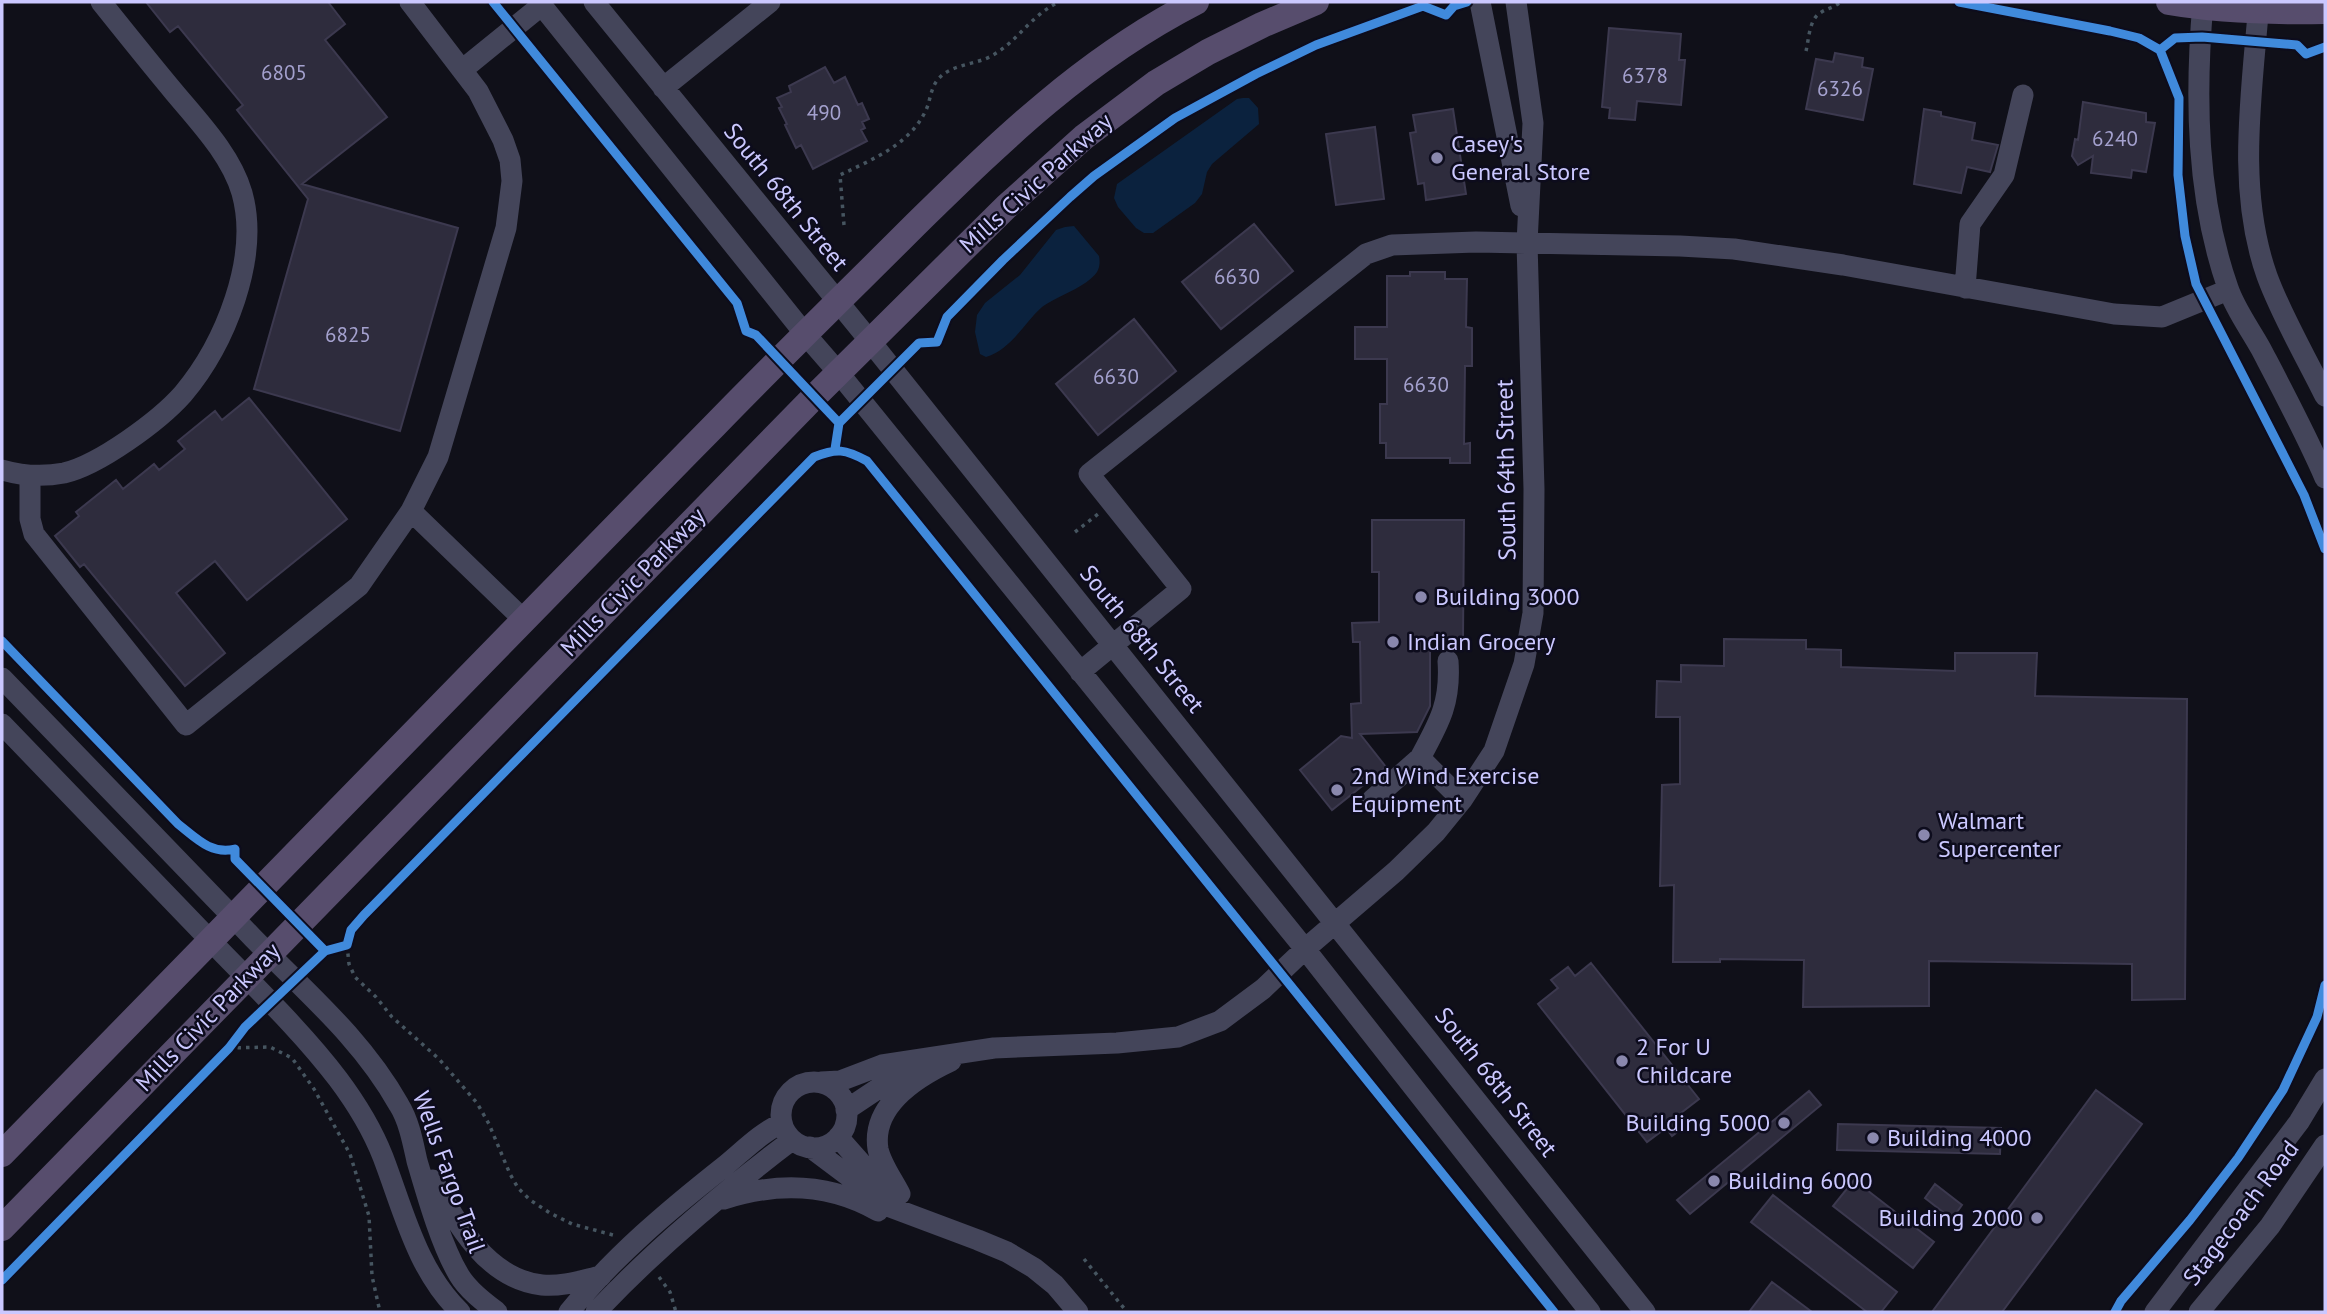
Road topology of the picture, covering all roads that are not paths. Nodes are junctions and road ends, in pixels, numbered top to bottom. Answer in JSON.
{"nodes":[{"id":1,"x":101,"y":2,"type":"edge"},
{"id":2,"x":410,"y":2,"type":"edge"},
{"id":3,"x":594,"y":2,"type":"edge"},
{"id":4,"x":770,"y":2,"type":"edge"},
{"id":5,"x":1196,"y":2,"type":"edge"},
{"id":6,"x":1317,"y":2,"type":"edge"},
{"id":7,"x":1480,"y":2,"type":"edge"},
{"id":8,"x":1516,"y":2,"type":"edge"},
{"id":9,"x":2169,"y":2,"type":"edge"},
{"id":10,"x":540,"y":4,"type":"edge"},
{"id":11,"x":2202,"y":5,"type":"edge"},
{"id":12,"x":2259,"y":7,"type":"edge"},
{"id":13,"x":2325,"y":10,"type":"edge"},
{"id":14,"x":462,"y":69,"type":"junction"},
{"id":15,"x":663,"y":88,"type":"junction"},
{"id":16,"x":2023,"y":95,"type":"dead end"},
{"id":17,"x":1527,"y":243,"type":"junction"},
{"id":18,"x":1965,"y":288,"type":"junction"},
{"id":19,"x":2228,"y":290,"type":"junction"},
{"id":20,"x":837,"y":302,"type":"junction"},
{"id":21,"x":2282,"y":308,"type":"junction"},
{"id":22,"x":2248,"y":326,"type":"junction"},
{"id":23,"x":805,"y":334,"type":"junction"},
{"id":24,"x":870,"y":341,"type":"junction"},
{"id":25,"x":838,"y":372,"type":"junction"},
{"id":26,"x":2325,"y":396,"type":"edge"},
{"id":27,"x":2,"y":470,"type":"edge"},
{"id":28,"x":30,"y":477,"type":"junction"},
{"id":29,"x":2325,"y":478,"type":"edge"},
{"id":30,"x":411,"y":511,"type":"junction"},
{"id":31,"x":523,"y":619,"type":"junction"},
{"id":32,"x":1113,"y":645,"type":"junction"},
{"id":33,"x":1448,"y":662,"type":"dead end"},
{"id":34,"x":1080,"y":672,"type":"junction"},
{"id":35,"x":2,"y":678,"type":"edge"},
{"id":36,"x":2,"y":724,"type":"edge"},
{"id":37,"x":1420,"y":758,"type":"junction"},
{"id":38,"x":1372,"y":800,"type":"dead end"},
{"id":39,"x":1462,"y":800,"type":"junction"},
{"id":40,"x":235,"y":918,"type":"junction"},
{"id":41,"x":1336,"y":923,"type":"junction"},
{"id":42,"x":211,"y":942,"type":"junction"},
{"id":43,"x":1305,"y":949,"type":"junction"},
{"id":44,"x":269,"y":954,"type":"junction"},
{"id":45,"x":246,"y":978,"type":"junction"},
{"id":46,"x":965,"y":1054,"type":"junction"},
{"id":47,"x":2325,"y":1079,"type":"edge"},
{"id":48,"x":821,"y":1082,"type":"junction"},
{"id":49,"x":846,"y":1110,"type":"junction"},
{"id":50,"x":795,"y":1137,"type":"junction"},
{"id":51,"x":838,"y":1137,"type":"junction"},
{"id":52,"x":413,"y":1144,"type":"junction"},
{"id":53,"x":2325,"y":1145,"type":"edge"},
{"id":54,"x":2,"y":1154,"type":"edge"},
{"id":55,"x":900,"y":1194,"type":"junction"},
{"id":56,"x":712,"y":1202,"type":"junction"},
{"id":57,"x":937,"y":1224,"type":"junction"},
{"id":58,"x":407,"y":1227,"type":"junction"},
{"id":59,"x":2,"y":1228,"type":"edge"},
{"id":60,"x":638,"y":1254,"type":"junction"},
{"id":61,"x":601,"y":1276,"type":"junction"},
{"id":62,"x":438,"y":1312,"type":"edge"},
{"id":63,"x":460,"y":1312,"type":"edge"},
{"id":64,"x":497,"y":1312,"type":"edge"},
{"id":65,"x":569,"y":1312,"type":"edge"},
{"id":66,"x":596,"y":1312,"type":"edge"},
{"id":67,"x":1078,"y":1312,"type":"edge"},
{"id":68,"x":1590,"y":1312,"type":"edge"},
{"id":69,"x":1645,"y":1312,"type":"edge"},
{"id":70,"x":2155,"y":1312,"type":"edge"},
{"id":71,"x":2199,"y":1312,"type":"edge"}],
"edges":[{"from":1,"to":28,"type":"street"},
{"from":2,"to":14,"type":"street"},
{"from":3,"to":15,"type":"street","name":"South 68th Street"},
{"from":4,"to":15,"type":"street"},
{"from":5,"to":20,"type":"main road","name":"Mills Civic Parkway"},
{"from":6,"to":24,"type":"main road","name":"Mills Civic Parkway"},
{"from":7,"to":17,"type":"street","name":"South 64th Street"},
{"from":8,"to":17,"type":"street","name":"South 64th Street"},
{"from":9,"to":11,"type":"main road"},
{"from":10,"to":14,"type":"street"},
{"from":10,"to":23,"type":"street"},
{"from":11,"to":12,"type":"main road"},
{"from":11,"to":19,"type":"street"},
{"from":12,"to":13,"type":"main road"},
{"from":12,"to":21,"type":"street"},
{"from":14,"to":30,"type":"street"},
{"from":15,"to":20,"type":"street","name":"South 68th Street"},
{"from":16,"to":18,"type":"street"},
{"from":17,"to":18,"type":"street"},
{"from":17,"to":32,"type":"street"},
{"from":17,"to":39,"type":"street","name":"South 64th Street"},
{"from":18,"to":19,"type":"street"},
{"from":19,"to":22,"type":"street"},
{"from":20,"to":23,"type":"main road","name":"Mills Civic Parkway"},
{"from":20,"to":24,"type":"street","name":"South 68th Street"},
{"from":21,"to":22,"type":"street"},
{"from":21,"to":26,"type":"street"},
{"from":22,"to":29,"type":"street"},
{"from":23,"to":25,"type":"street"},
{"from":23,"to":31,"type":"main road","name":"Mills Civic Parkway"},
{"from":24,"to":25,"type":"main road","name":"Mills Civic Parkway"},
{"from":24,"to":32,"type":"street","name":"South 68th Street"},
{"from":25,"to":34,"type":"street"},
{"from":25,"to":44,"type":"main road","name":"Mills Civic Parkway"},
{"from":27,"to":28,"type":"street"},
{"from":28,"to":30,"type":"street"},
{"from":30,"to":31,"type":"street"},
{"from":31,"to":40,"type":"main road","name":"Mills Civic Parkway"},
{"from":32,"to":34,"type":"street"},
{"from":32,"to":41,"type":"street","name":"South 68th Street"},
{"from":33,"to":37,"type":"street"},
{"from":34,"to":43,"type":"street"},
{"from":35,"to":40,"type":"street","name":"Wells Fargo Trail"},
{"from":36,"to":42,"type":"street"},
{"from":37,"to":38,"type":"street"},
{"from":37,"to":39,"type":"street"},
{"from":39,"to":41,"type":"street","name":"South 64th Street"},
{"from":40,"to":42,"type":"main road","name":"Mills Civic Parkway"},
{"from":40,"to":44,"type":"street","name":"Wells Fargo Trail"},
{"from":41,"to":43,"type":"street","name":"South 64th Street"},
{"from":41,"to":69,"type":"street","name":"South 68th Street"},
{"from":42,"to":45,"type":"street"},
{"from":42,"to":54,"type":"main road","name":"Mills Civic Parkway"},
{"from":43,"to":46,"type":"street","name":"South 64th Street"},
{"from":43,"to":68,"type":"street"},
{"from":44,"to":45,"type":"main road","name":"Mills Civic Parkway"},
{"from":44,"to":52,"type":"street","name":"Wells Fargo Trail"},
{"from":45,"to":58,"type":"street"},
{"from":45,"to":59,"type":"main road","name":"Mills Civic Parkway"},
{"from":46,"to":48,"type":"street"},
{"from":46,"to":49,"type":"street"},
{"from":46,"to":55,"type":"street"},
{"from":47,"to":70,"type":"street","name":"Stagecoach Road"},
{"from":48,"to":49,"type":"street"},
{"from":48,"to":50,"type":"street"},
{"from":49,"to":51,"type":"street"},
{"from":50,"to":51,"type":"street"},
{"from":50,"to":56,"type":"street"},
{"from":50,"to":57,"type":"street"},
{"from":50,"to":60,"type":"street"},
{"from":51,"to":55,"type":"street"},
{"from":52,"to":61,"type":"street"},
{"from":52,"to":64,"type":"street","name":"Wells Fargo Trail"},
{"from":53,"to":71,"type":"street","name":"Stagecoach Road"},
{"from":55,"to":57,"type":"street"},
{"from":56,"to":57,"type":"street"},
{"from":56,"to":60,"type":"street"},
{"from":57,"to":67,"type":"street"},
{"from":58,"to":62,"type":"street"},
{"from":58,"to":63,"type":"street"},
{"from":60,"to":61,"type":"street"},
{"from":60,"to":66,"type":"street"},
{"from":61,"to":65,"type":"street"}]}
